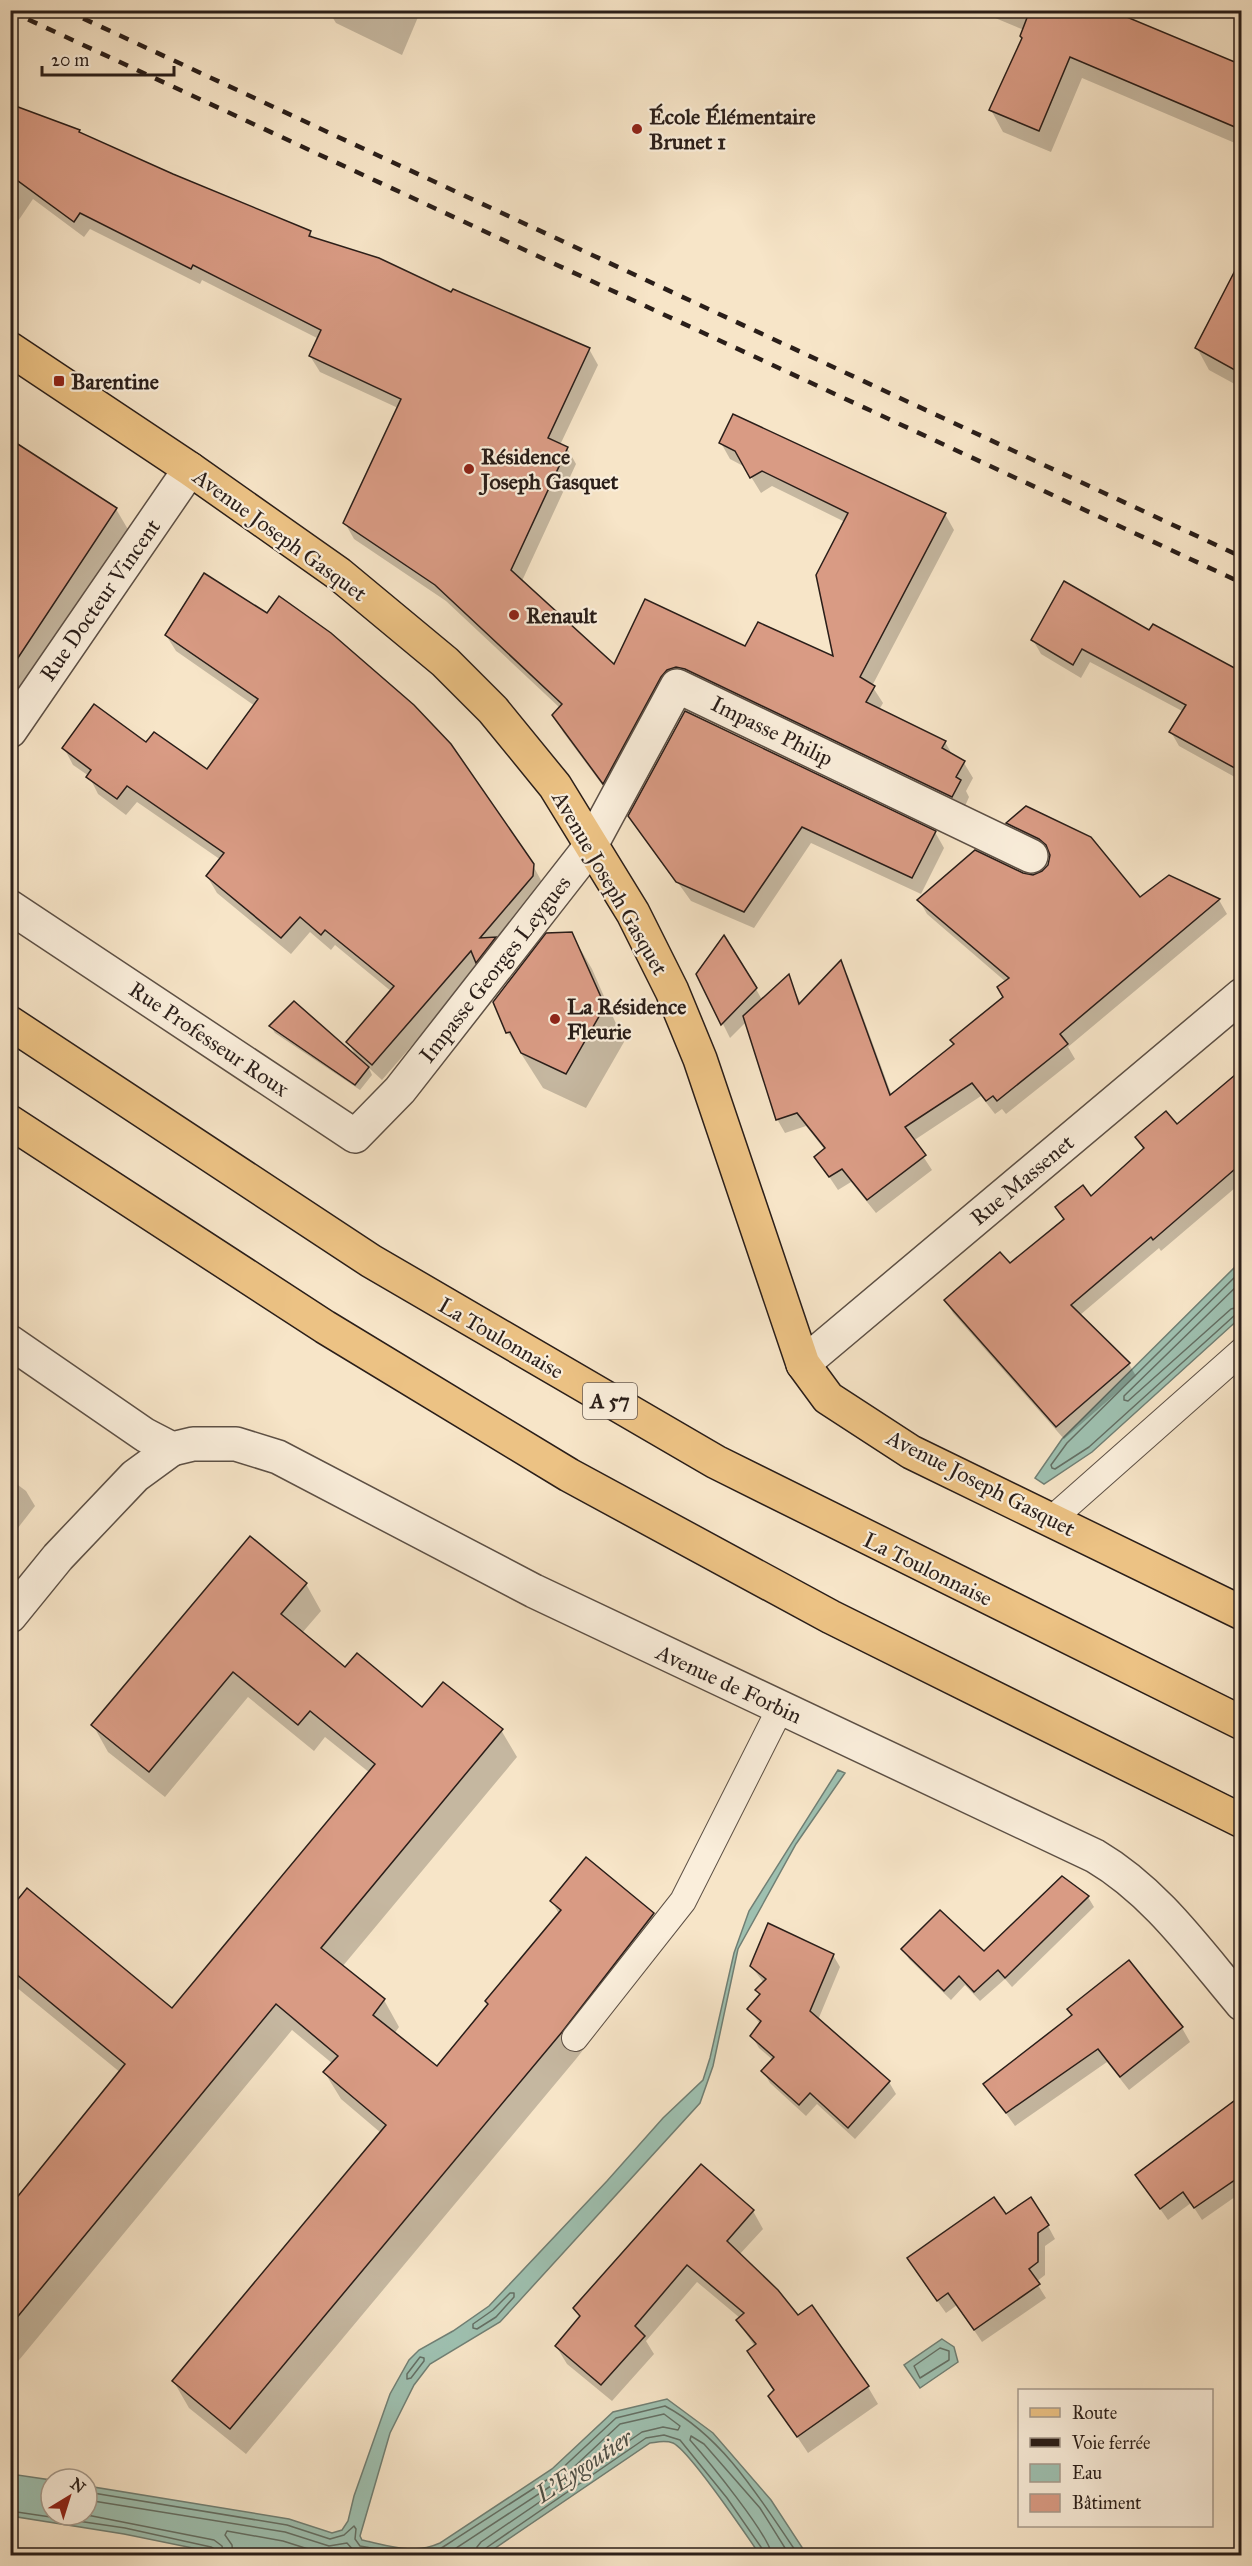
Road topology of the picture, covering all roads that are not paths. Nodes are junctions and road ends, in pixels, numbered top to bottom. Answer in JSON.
{"nodes":[{"id":1,"x":10,"y":349,"type":"edge"},
{"id":2,"x":190,"y":469,"type":"junction"},
{"id":3,"x":10,"y":731,"type":"edge"},
{"id":4,"x":590,"y":847,"type":"junction"},
{"id":5,"x":1031,"y":856,"type":"dead end"},
{"id":6,"x":10,"y":907,"type":"edge"},
{"id":7,"x":1242,"y":995,"type":"edge"},
{"id":8,"x":10,"y":1023,"type":"edge"},
{"id":9,"x":400,"y":1090,"type":"joint"},
{"id":10,"x":10,"y":1122,"type":"edge"},
{"id":11,"x":10,"y":1342,"type":"edge"},
{"id":12,"x":1242,"y":1351,"type":"edge"},
{"id":13,"x":803,"y":1364,"type":"junction"},
{"id":14,"x":172,"y":1449,"type":"junction"},
{"id":15,"x":1051,"y":1520,"type":"junction"},
{"id":16,"x":15,"y":1602,"type":"edge"},
{"id":17,"x":1242,"y":1612,"type":"edge"},
{"id":18,"x":780,"y":1709,"type":"junction"},
{"id":19,"x":1242,"y":1723,"type":"edge"},
{"id":20,"x":1242,"y":1821,"type":"edge"},
{"id":21,"x":1242,"y":2004,"type":"edge"},
{"id":22,"x":575,"y":2038,"type":"dead end"}],
"edges":[{"from":1,"to":2,"type":"main road","name":"Avenue Joseph Gasquet"},
{"from":2,"to":3,"type":"street","name":"Rue Docteur Vincent"},
{"from":2,"to":4,"type":"main road","name":"Avenue Joseph Gasquet"},
{"from":4,"to":5,"type":"street","name":"Impasse Philip"},
{"from":4,"to":9,"type":"street","name":"Impasse Georges Leygues"},
{"from":4,"to":13,"type":"main road","name":"Avenue Joseph Gasquet"},
{"from":6,"to":9,"type":"street","name":"Rue Professeur Roux"},
{"from":7,"to":13,"type":"street","name":"Rue Massenet"},
{"from":8,"to":19,"type":"main road","name":"La Toulonnaise","number":"A 57"},
{"from":10,"to":20,"type":"main road"},
{"from":11,"to":14,"type":"street"},
{"from":12,"to":15,"type":"lane"},
{"from":13,"to":15,"type":"main road","name":"Avenue Joseph Gasquet"},
{"from":14,"to":16,"type":"street"},
{"from":14,"to":18,"type":"street","name":"Avenue de Forbin"},
{"from":15,"to":17,"type":"main road","name":"Avenue Joseph Gasquet"},
{"from":18,"to":21,"type":"street","name":"Avenue de Forbin"},
{"from":18,"to":22,"type":"lane"}]}
